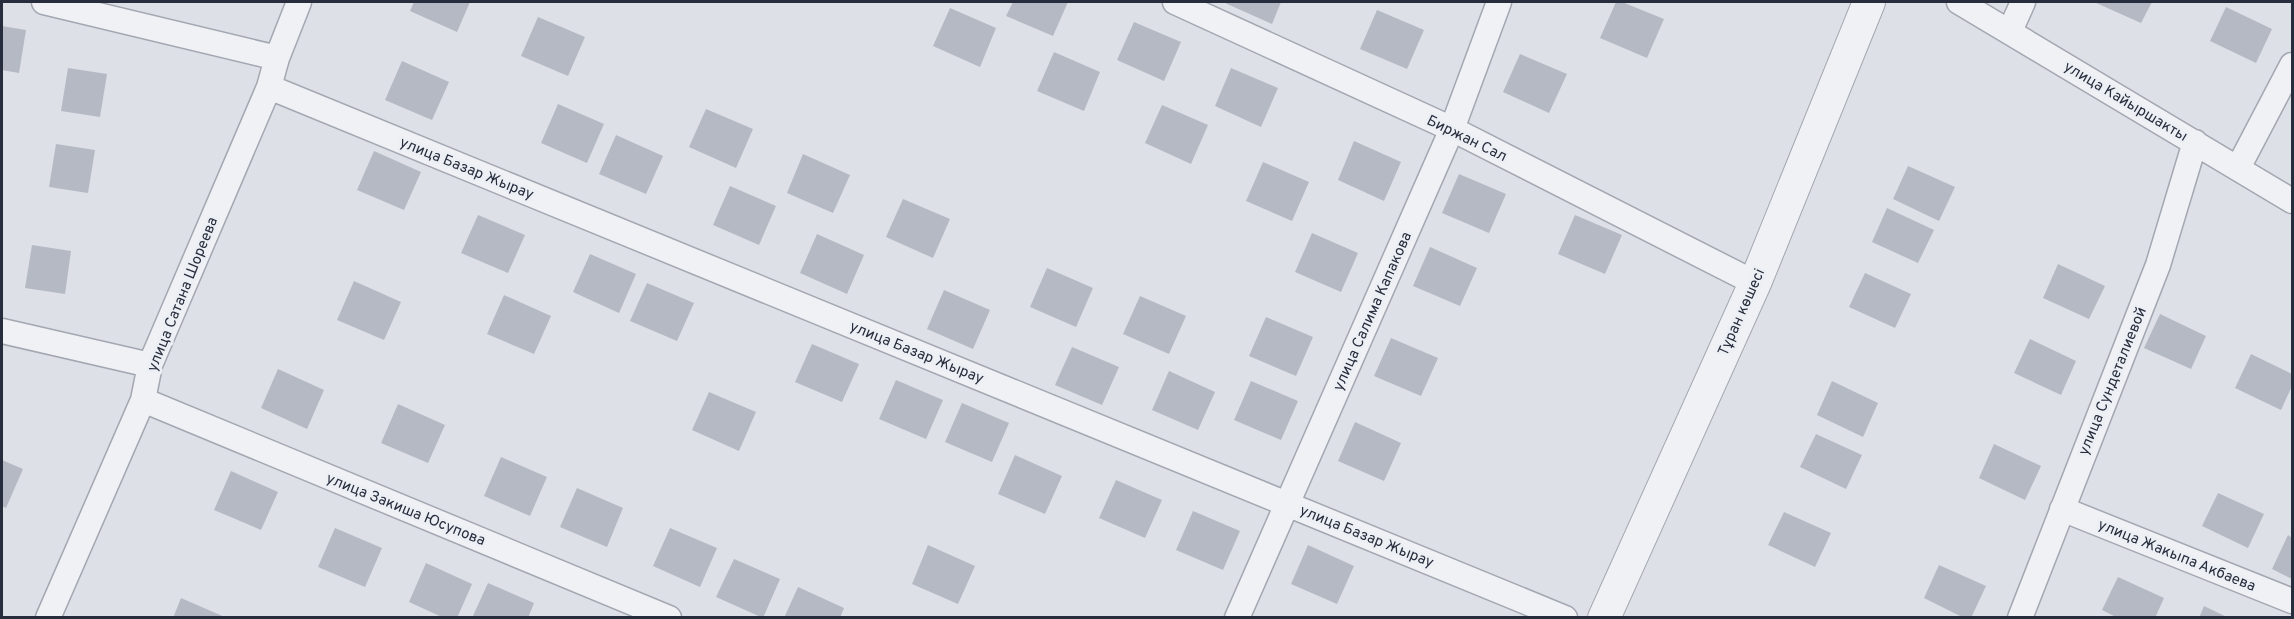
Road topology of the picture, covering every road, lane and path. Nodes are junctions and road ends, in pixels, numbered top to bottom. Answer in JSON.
{"nodes":[{"id":1,"x":44,"y":2,"type":"edge"},
{"id":2,"x":299,"y":2,"type":"edge"},
{"id":3,"x":1175,"y":2,"type":"edge"},
{"id":4,"x":1499,"y":2,"type":"edge"},
{"id":5,"x":1869,"y":2,"type":"edge"},
{"id":6,"x":1959,"y":2,"type":"edge"},
{"id":7,"x":2023,"y":2,"type":"edge"},
{"id":8,"x":2010,"y":31,"type":"junction"},
{"id":9,"x":277,"y":58,"type":"junction"},
{"id":10,"x":2292,"y":65,"type":"edge"},
{"id":11,"x":269,"y":87,"type":"junction"},
{"id":12,"x":1452,"y":129,"type":"junction"},
{"id":13,"x":2194,"y":142,"type":"junction"},
{"id":14,"x":2238,"y":168,"type":"junction"},
{"id":15,"x":2292,"y":201,"type":"edge"},
{"id":16,"x":1755,"y":283,"type":"junction"},
{"id":17,"x":2,"y":331,"type":"edge"},
{"id":18,"x":150,"y":364,"type":"junction"},
{"id":19,"x":143,"y":400,"type":"junction"},
{"id":20,"x":1287,"y":504,"type":"junction"},
{"id":21,"x":2062,"y":509,"type":"junction"},
{"id":22,"x":2292,"y":601,"type":"edge"},
{"id":23,"x":48,"y":618,"type":"edge"},
{"id":24,"x":669,"y":618,"type":"edge"},
{"id":25,"x":1237,"y":618,"type":"edge"},
{"id":26,"x":1565,"y":618,"type":"edge"},
{"id":27,"x":1604,"y":618,"type":"edge"},
{"id":28,"x":2020,"y":618,"type":"edge"}],
"edges":[{"from":1,"to":9,"type":"street"},
{"from":2,"to":9,"type":"street","name":"улица Сатана Шореева"},
{"from":3,"to":12,"type":"street","name":"Биржан Сал"},
{"from":4,"to":12,"type":"street","name":"улица Салима Капакова"},
{"from":5,"to":16,"type":"street","name":"Тұран көшесі"},
{"from":6,"to":8,"type":"street","name":"улица Кайыршакты"},
{"from":7,"to":8,"type":"street"},
{"from":8,"to":13,"type":"street","name":"улица Кайыршакты"},
{"from":9,"to":11,"type":"street","name":"улица Сатана Шореева"},
{"from":10,"to":14,"type":"street"},
{"from":11,"to":18,"type":"street","name":"улица Сатана Шореева"},
{"from":11,"to":20,"type":"street","name":"улица Базар Жырау"},
{"from":12,"to":16,"type":"street","name":"Биржан Сал"},
{"from":12,"to":20,"type":"street","name":"улица Салима Капакова"},
{"from":13,"to":14,"type":"street","name":"улица Кайыршакты"},
{"from":13,"to":21,"type":"street","name":"улица Сундеталиевой"},
{"from":14,"to":15,"type":"street","name":"улица Кайыршакты"},
{"from":16,"to":27,"type":"street","name":"Тұран көшесі"},
{"from":17,"to":18,"type":"street"},
{"from":18,"to":19,"type":"street","name":"улица Сатана Шореева"},
{"from":19,"to":23,"type":"street","name":"улица Сатана Шореева"},
{"from":19,"to":24,"type":"street","name":"улица Закиша Юсупова"},
{"from":20,"to":25,"type":"street","name":"улица Салима Капакова"},
{"from":20,"to":26,"type":"street","name":"улица Базар Жырау"},
{"from":21,"to":22,"type":"street","name":"улица Жакыпа Акбаева"},
{"from":21,"to":28,"type":"street","name":"улица Сундеталиевой"}]}
